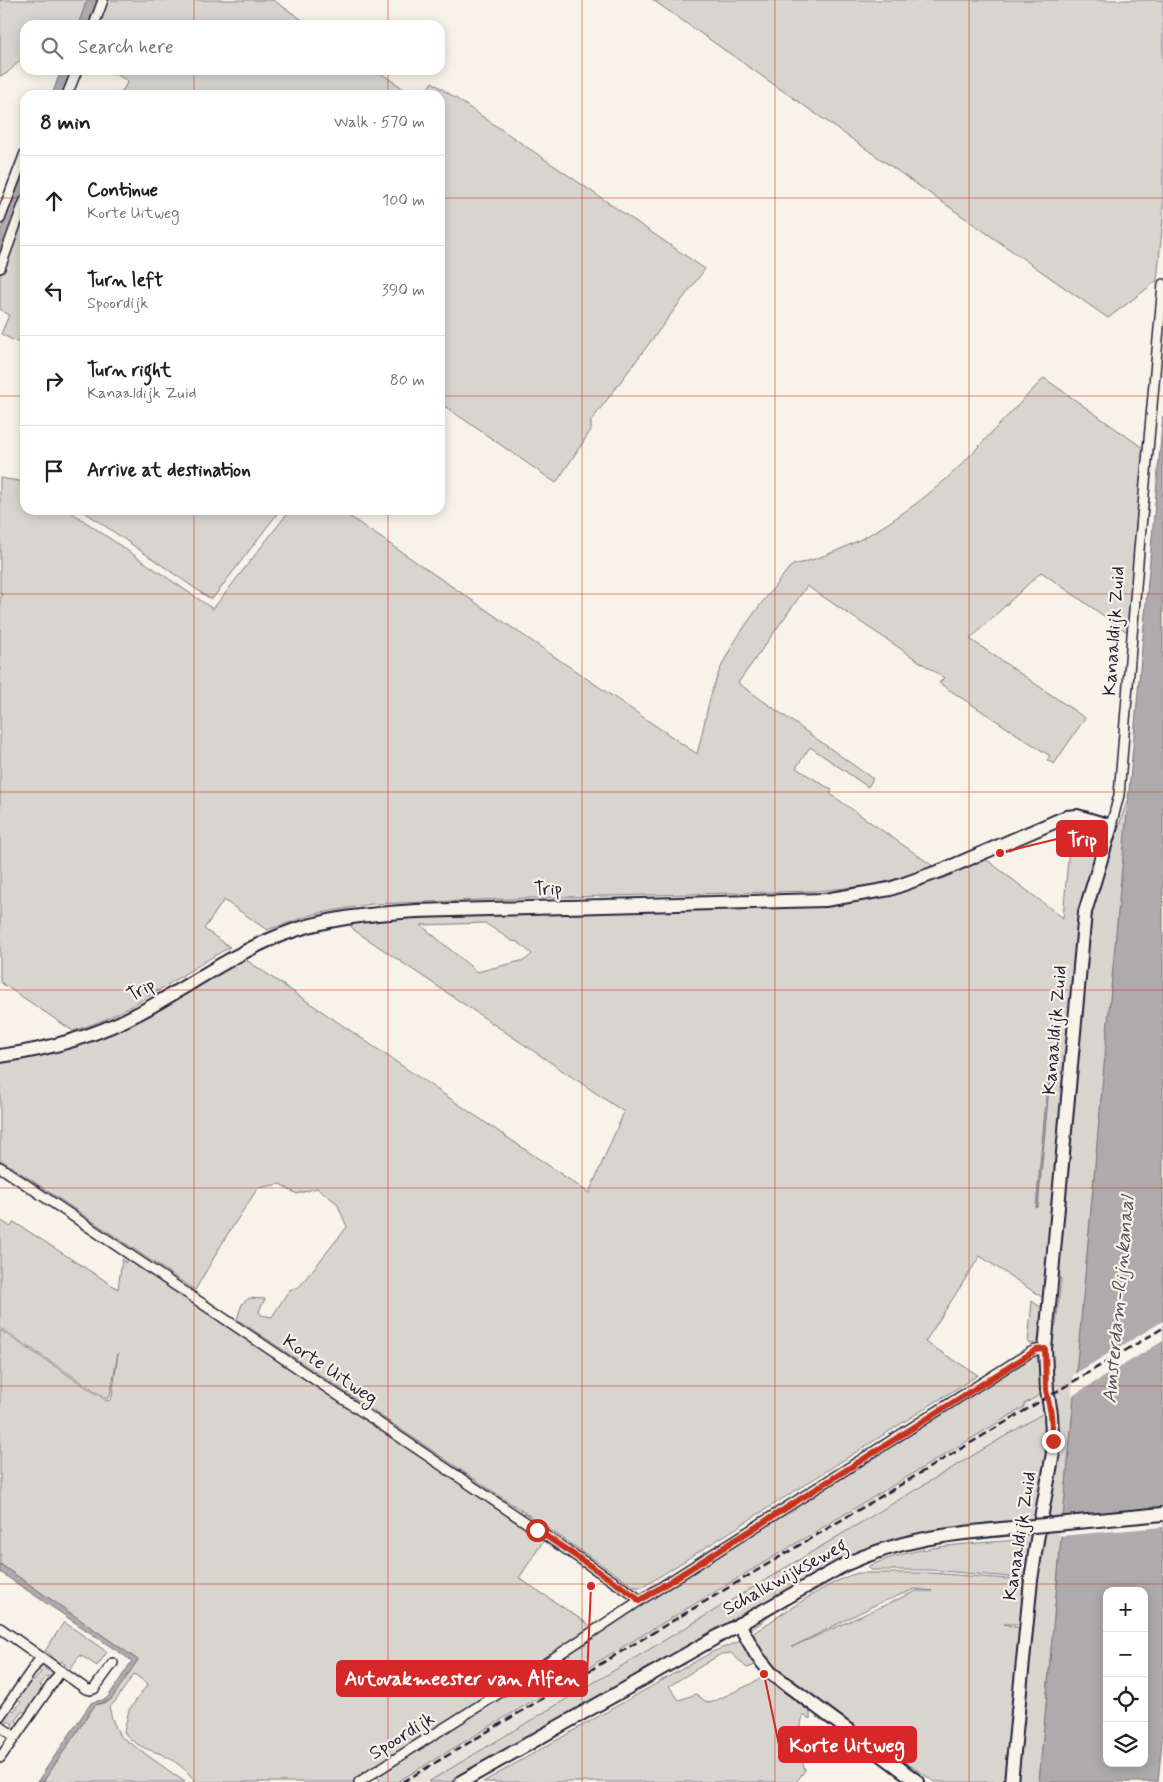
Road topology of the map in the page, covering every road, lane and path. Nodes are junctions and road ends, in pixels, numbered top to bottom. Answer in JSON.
{"nodes":[{"id":1,"x":102,"y":0,"type":"edge"},
{"id":2,"x":96,"y":20,"type":"edge"},
{"id":3,"x":75,"y":75,"type":"edge"},
{"id":4,"x":69,"y":90,"type":"edge"},
{"id":5,"x":20,"y":166,"type":"edge"},
{"id":6,"x":20,"y":214,"type":"edge"},
{"id":7,"x":0,"y":219,"type":"edge"},
{"id":8,"x":0,"y":268,"type":"edge"},
{"id":9,"x":1163,"y":284,"type":"edge"},
{"id":10,"x":1111,"y":826,"type":"junction"},
{"id":11,"x":0,"y":1056,"type":"edge"},
{"id":12,"x":0,"y":1167,"type":"edge"},
{"id":13,"x":1045,"y":1349,"type":"junction"},
{"id":14,"x":1163,"y":1514,"type":"edge"},
{"id":15,"x":639,"y":1601,"type":"junction"},
{"id":16,"x":740,"y":1624,"type":"junction"},
{"id":17,"x":0,"y":1628,"type":"edge"},
{"id":18,"x":41,"y":1657,"type":"junction"},
{"id":19,"x":113,"y":1663,"type":"dead end"},
{"id":20,"x":61,"y":1671,"type":"junction"},
{"id":21,"x":0,"y":1716,"type":"edge"},
{"id":22,"x":0,"y":1726,"type":"edge"},
{"id":23,"x":15,"y":1737,"type":"junction"},
{"id":24,"x":0,"y":1758,"type":"edge"},
{"id":25,"x":359,"y":1782,"type":"edge"},
{"id":26,"x":461,"y":1782,"type":"edge"},
{"id":27,"x":918,"y":1782,"type":"edge"},
{"id":28,"x":1011,"y":1782,"type":"edge"}],
"edges":[{"from":1,"to":2,"type":"street"},
{"from":3,"to":4,"type":"street"},
{"from":5,"to":7,"type":"street"},
{"from":6,"to":8,"type":"street"},
{"from":9,"to":10,"type":"street","name":"Kanaaldijk Zuid"},
{"from":10,"to":11,"type":"street","name":"Trip"},
{"from":10,"to":13,"type":"street","name":"Kanaaldijk Zuid"},
{"from":12,"to":15,"type":"street","name":"Korte Uitweg"},
{"from":13,"to":15,"type":"street","name":"Spoordijk"},
{"from":13,"to":28,"type":"street","name":"Kanaaldijk Zuid"},
{"from":14,"to":16,"type":"street","name":"Schalkwijkseweg","bridge":true},
{"from":15,"to":25,"type":"street","name":"Spoordijk"},
{"from":16,"to":26,"type":"street","name":"Schalkwijkseweg"},
{"from":16,"to":27,"type":"street"},
{"from":17,"to":18,"type":"street"},
{"from":18,"to":20,"type":"street"},
{"from":18,"to":21,"type":"street"},
{"from":19,"to":20,"type":"street"},
{"from":20,"to":23,"type":"street"},
{"from":22,"to":23,"type":"street"},
{"from":23,"to":24,"type":"street"}]}
